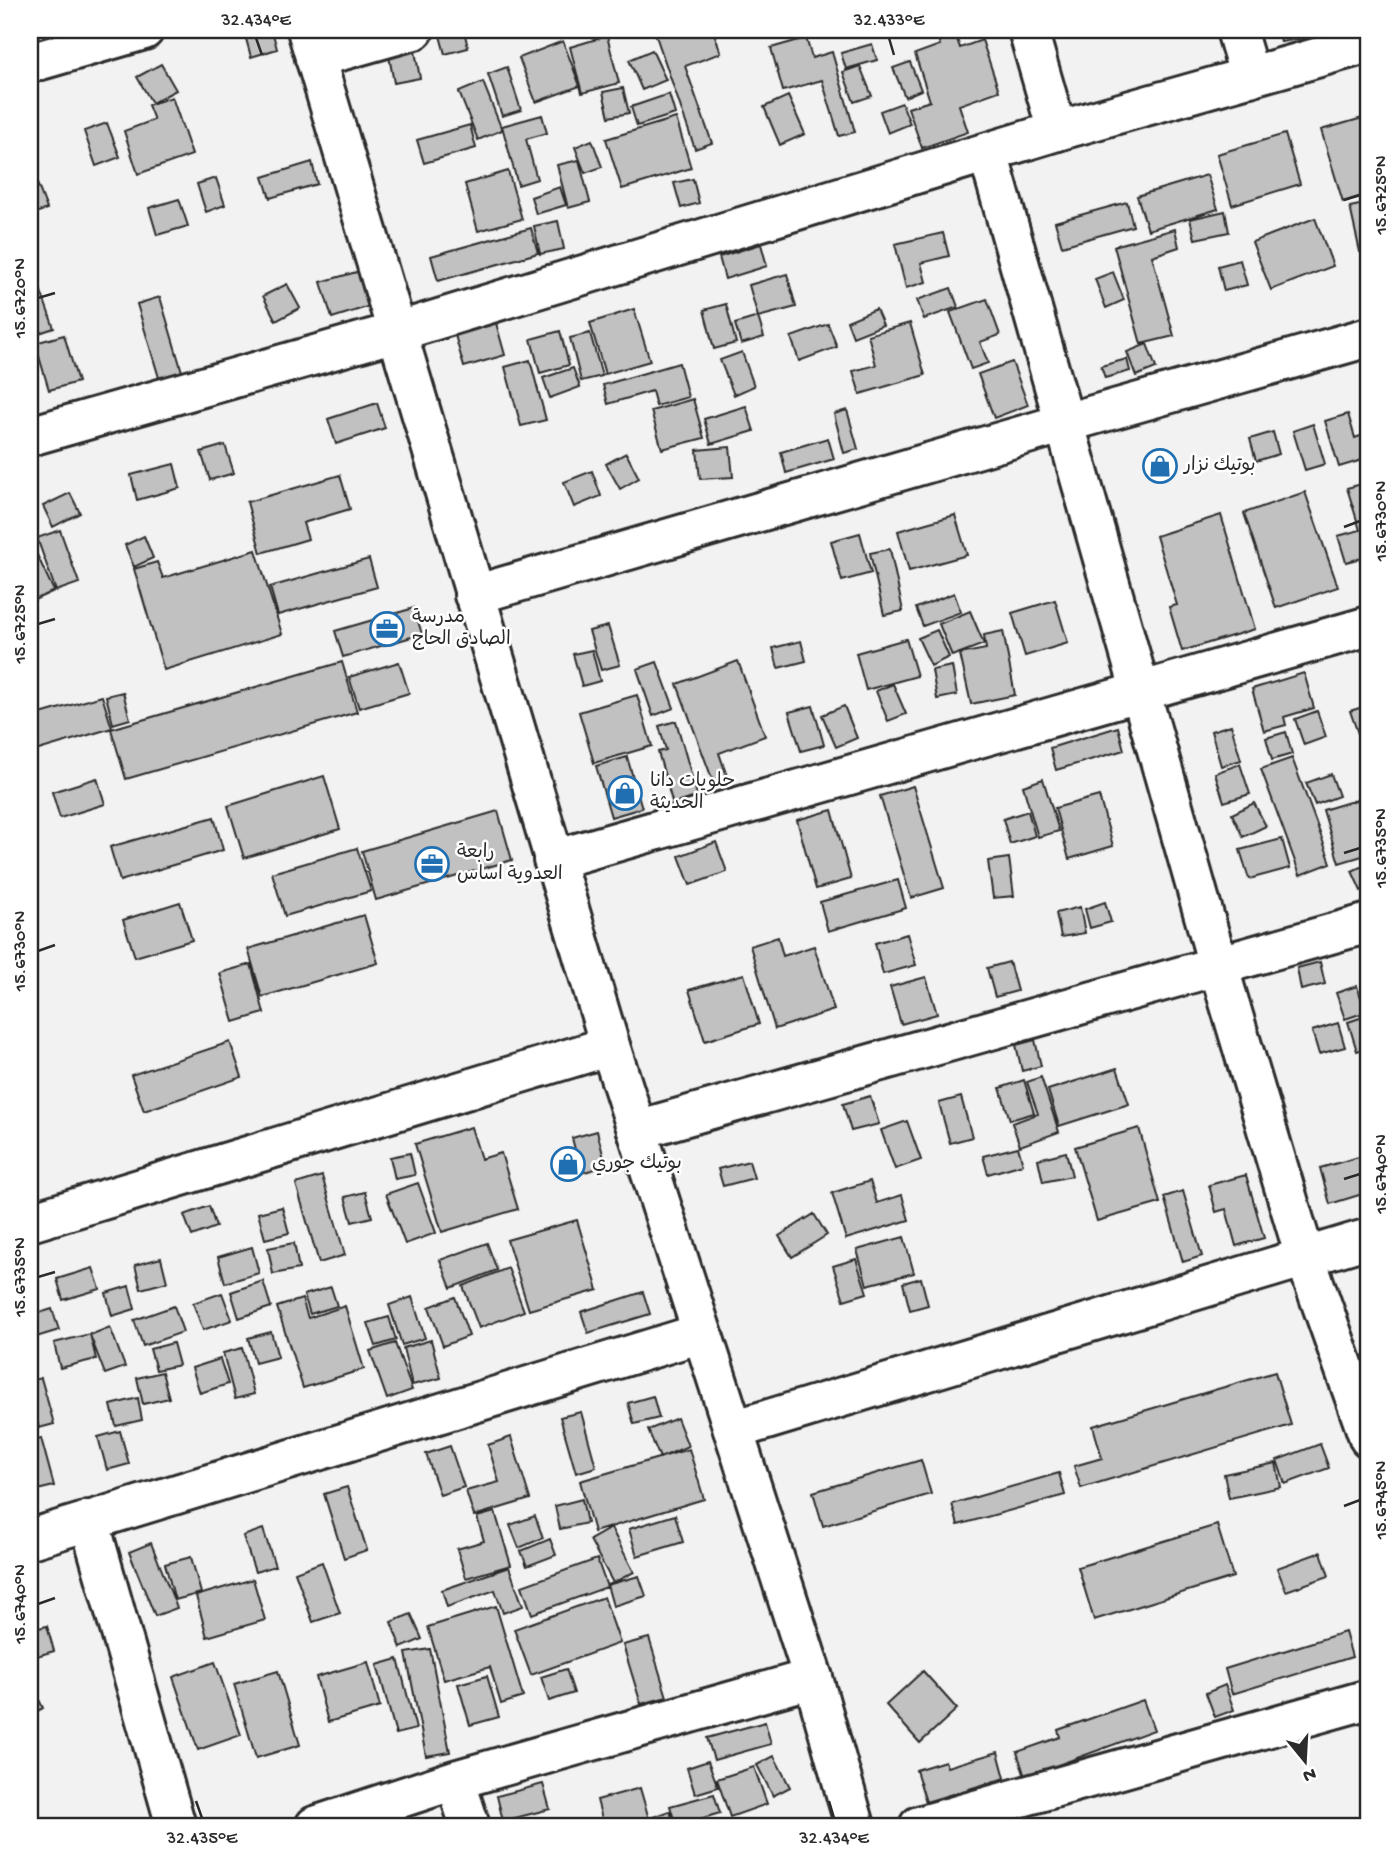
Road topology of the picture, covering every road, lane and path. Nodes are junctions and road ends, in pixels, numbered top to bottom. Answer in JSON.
{"nodes":[{"id":1,"x":144,"y":30,"type":"edge"},
{"id":2,"x":414,"y":30,"type":"edge"},
{"id":3,"x":1028,"y":30,"type":"edge"},
{"id":4,"x":1236,"y":30,"type":"edge"},
{"id":5,"x":1369,"y":43,"type":"edge"},
{"id":6,"x":311,"y":44,"type":"edge"},
{"id":7,"x":30,"y":63,"type":"edge"},
{"id":8,"x":1250,"y":77,"type":"junction"},
{"id":9,"x":1057,"y":131,"type":"junction"},
{"id":10,"x":988,"y":153,"type":"junction"},
{"id":11,"x":396,"y":332,"type":"junction"},
{"id":12,"x":1369,"y":337,"type":"edge"},
{"id":13,"x":1065,"y":423,"type":"junction"},
{"id":14,"x":30,"y":436,"type":"edge"},
{"id":15,"x":474,"y":595,"type":"junction"},
{"id":16,"x":1369,"y":626,"type":"edge"},
{"id":17,"x":1140,"y":690,"type":"junction"},
{"id":18,"x":554,"y":860,"type":"junction"},
{"id":19,"x":1369,"y":923,"type":"edge"},
{"id":20,"x":1218,"y":965,"type":"junction"},
{"id":21,"x":610,"y":1046,"type":"junction"},
{"id":22,"x":637,"y":1130,"type":"junction"},
{"id":23,"x":30,"y":1222,"type":"edge"},
{"id":24,"x":1369,"y":1238,"type":"edge"},
{"id":25,"x":1305,"y":1257,"type":"junction"},
{"id":26,"x":702,"y":1333,"type":"junction"},
{"id":27,"x":733,"y":1430,"type":"junction"},
{"id":28,"x":1369,"y":1438,"type":"edge"},
{"id":29,"x":89,"y":1520,"type":"junction"},
{"id":30,"x":30,"y":1539,"type":"edge"},
{"id":31,"x":813,"y":1678,"type":"junction"},
{"id":32,"x":1369,"y":1699,"type":"edge"},
{"id":33,"x":455,"y":1780,"type":"junction"},
{"id":34,"x":176,"y":1826,"type":"edge"},
{"id":35,"x":315,"y":1826,"type":"edge"},
{"id":36,"x":470,"y":1826,"type":"edge"},
{"id":37,"x":855,"y":1826,"type":"edge"},
{"id":38,"x":919,"y":1826,"type":"edge"}],
"edges":[{"from":1,"to":7,"type":"street"},
{"from":2,"to":6,"type":"street"},
{"from":3,"to":9,"type":"street"},
{"from":4,"to":8,"type":"street"},
{"from":5,"to":8,"type":"street"},
{"from":6,"to":11,"type":"street"},
{"from":8,"to":9,"type":"street"},
{"from":9,"to":10,"type":"street"},
{"from":10,"to":11,"type":"street"},
{"from":10,"to":13,"type":"street"},
{"from":11,"to":14,"type":"street"},
{"from":11,"to":15,"type":"street"},
{"from":12,"to":13,"type":"street"},
{"from":13,"to":15,"type":"street"},
{"from":13,"to":17,"type":"street"},
{"from":15,"to":18,"type":"street"},
{"from":16,"to":17,"type":"street"},
{"from":17,"to":18,"type":"street"},
{"from":17,"to":20,"type":"street"},
{"from":18,"to":21,"type":"street"},
{"from":19,"to":20,"type":"street"},
{"from":20,"to":22,"type":"street"},
{"from":20,"to":25,"type":"street"},
{"from":21,"to":22,"type":"street"},
{"from":21,"to":23,"type":"street"},
{"from":22,"to":26,"type":"street"},
{"from":24,"to":25,"type":"street"},
{"from":25,"to":27,"type":"street"},
{"from":25,"to":28,"type":"street"},
{"from":26,"to":27,"type":"street"},
{"from":26,"to":29,"type":"street"},
{"from":27,"to":31,"type":"street"},
{"from":29,"to":30,"type":"street"},
{"from":29,"to":34,"type":"street"},
{"from":31,"to":33,"type":"street"},
{"from":31,"to":37,"type":"street"},
{"from":32,"to":38,"type":"street"},
{"from":33,"to":35,"type":"street"},
{"from":33,"to":36,"type":"street"}]}
